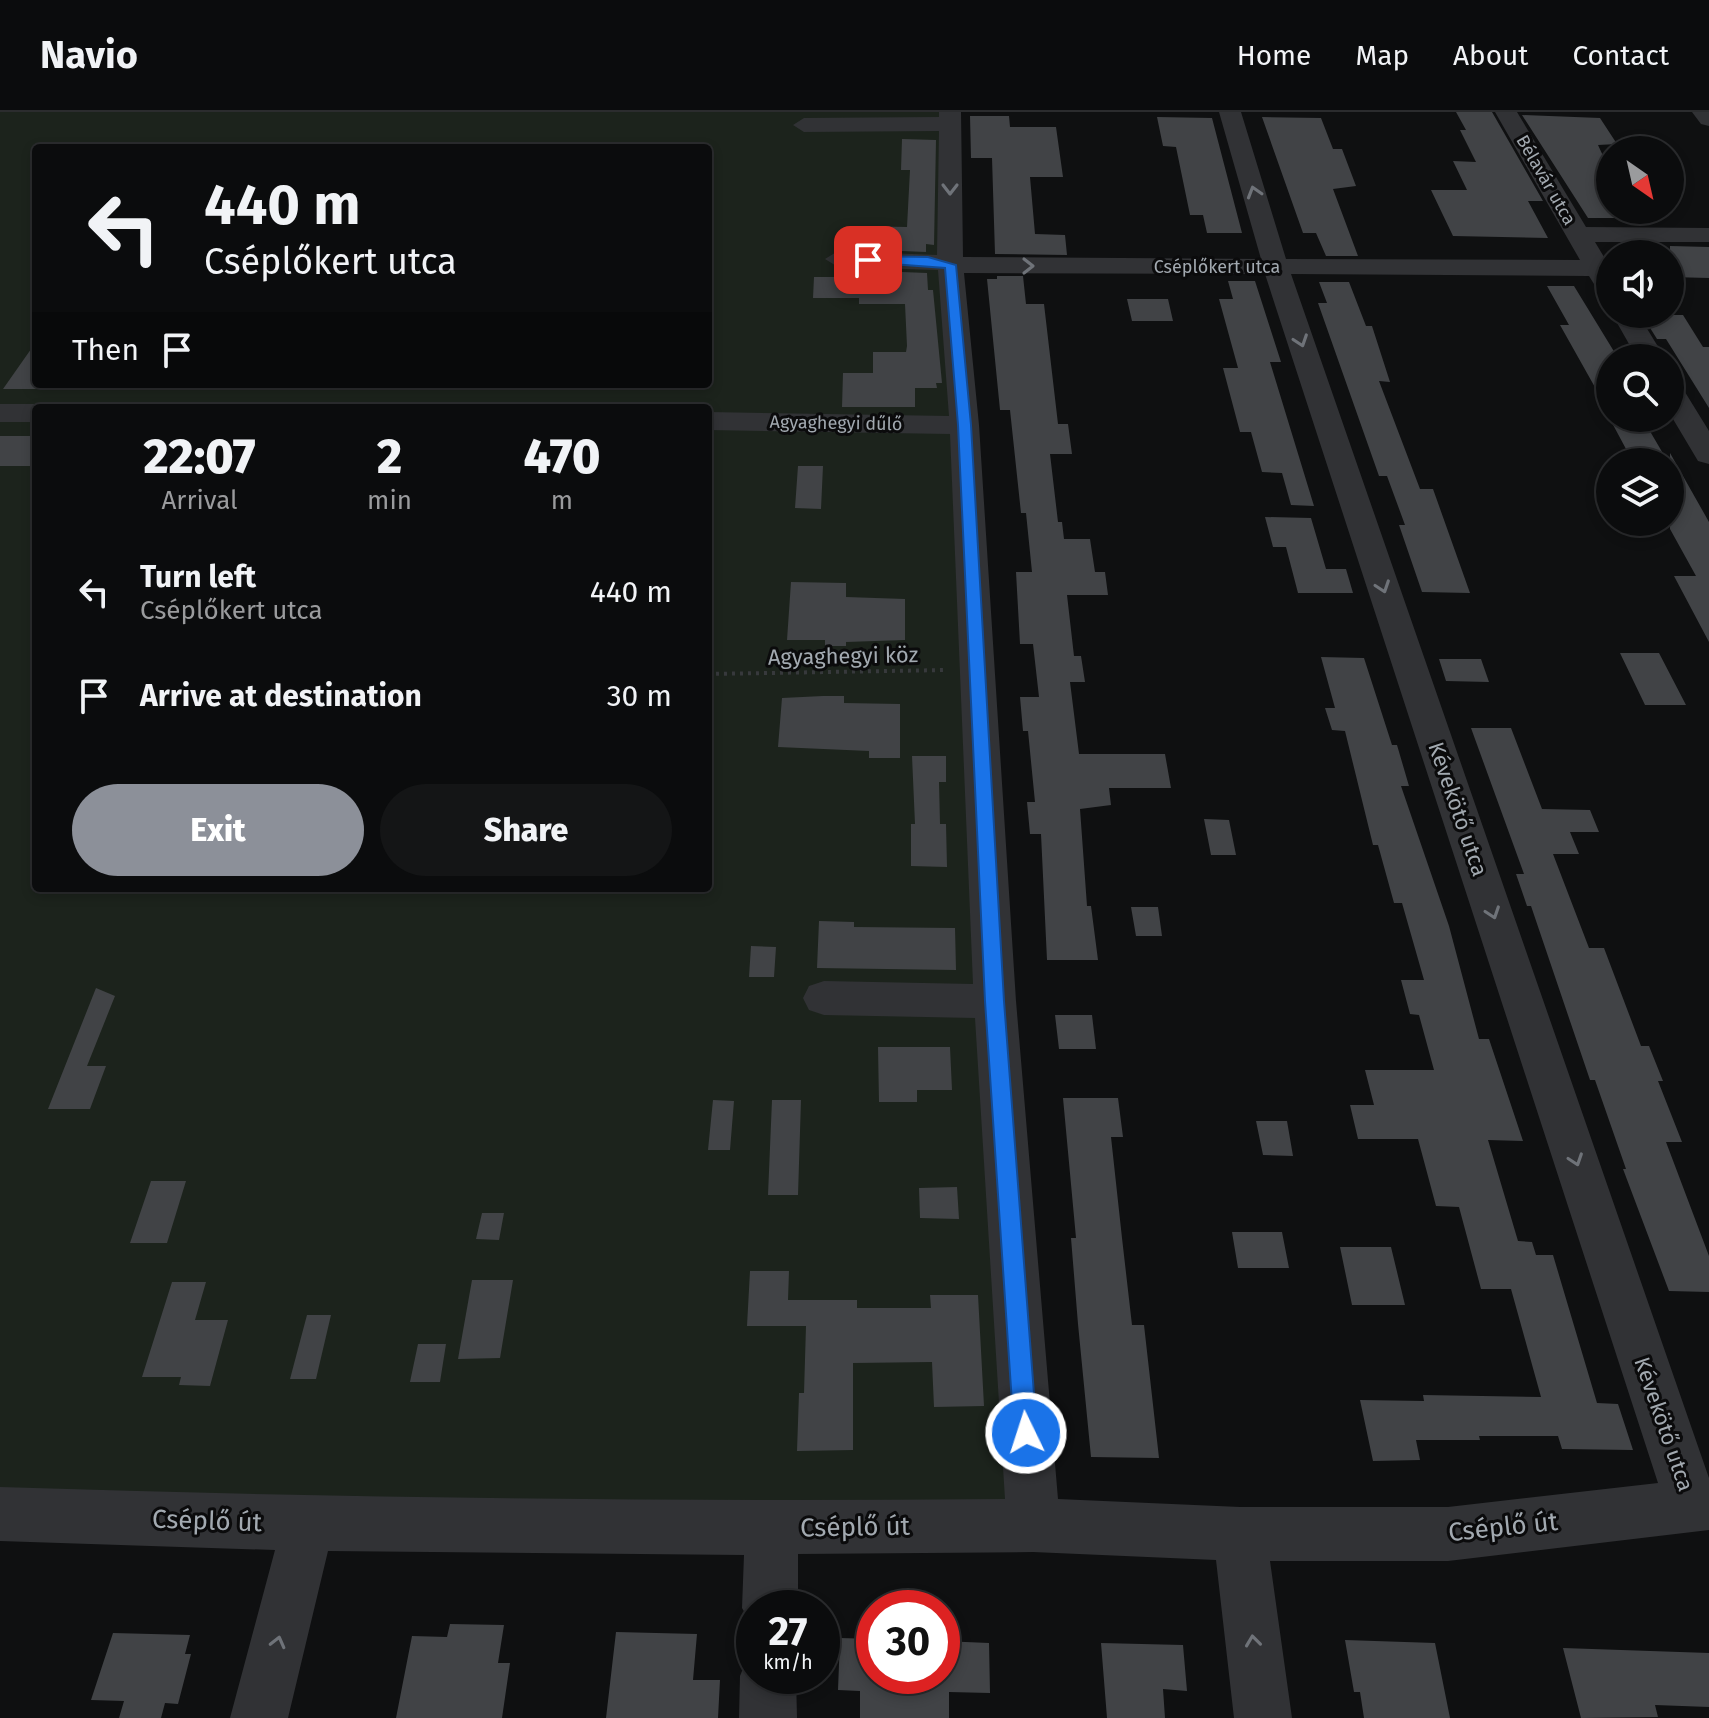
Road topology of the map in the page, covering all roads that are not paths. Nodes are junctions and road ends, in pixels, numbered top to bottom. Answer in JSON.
{"nodes":[{"id":1,"x":1230,"y":112,"type":"edge"},
{"id":2,"x":1506,"y":112,"type":"edge"},
{"id":3,"x":1703,"y":112,"type":"edge"},
{"id":4,"x":950,"y":118,"type":"edge"},
{"id":5,"x":1709,"y":119,"type":"edge"},
{"id":6,"x":804,"y":125,"type":"dead end"},
{"id":7,"x":1577,"y":234,"type":"junction"},
{"id":8,"x":1709,"y":235,"type":"edge"},
{"id":9,"x":838,"y":259,"type":"dead end"},
{"id":10,"x":950,"y":265,"type":"junction"},
{"id":11,"x":1276,"y":267,"type":"junction"},
{"id":12,"x":1596,"y":267,"type":"edge"},
{"id":13,"x":1596,"y":279,"type":"edge"},
{"id":14,"x":0,"y":413,"type":"edge"},
{"id":15,"x":32,"y":413,"type":"edge"},
{"id":16,"x":1684,"y":413,"type":"edge"},
{"id":17,"x":712,"y":421,"type":"edge"},
{"id":18,"x":964,"y":425,"type":"junction"},
{"id":19,"x":1709,"y":455,"type":"edge"},
{"id":20,"x":824,"y":998,"type":"dead end"},
{"id":21,"x":995,"y":1001,"type":"junction"},
{"id":22,"x":1700,"y":1505,"type":"edge"},
{"id":23,"x":0,"y":1514,"type":"edge"},
{"id":24,"x":308,"y":1524,"type":"junction"},
{"id":25,"x":1033,"y":1525,"type":"junction"},
{"id":26,"x":771,"y":1528,"type":"junction"},
{"id":27,"x":1240,"y":1534,"type":"junction"},
{"id":28,"x":770,"y":1590,"type":"edge"},
{"id":29,"x":768,"y":1694,"type":"edge"},
{"id":30,"x":259,"y":1718,"type":"edge"},
{"id":31,"x":768,"y":1718,"type":"edge"},
{"id":32,"x":1263,"y":1718,"type":"edge"}],
"edges":[{"from":11,"to":1,"type":"street","name":"Kévekötő utca","one_way":true},
{"from":2,"to":7,"type":"street","name":"Bélavár utca"},
{"from":3,"to":5,"type":"street"},
{"from":4,"to":6,"type":"street"},
{"from":4,"to":10,"type":"street","one_way":true},
{"from":7,"to":8,"type":"street"},
{"from":7,"to":12,"type":"street","name":"Bélavár utca"},
{"from":9,"to":10,"type":"street","name":"Cséplőkert utca"},
{"from":10,"to":11,"type":"street","name":"Cséplőkert utca","one_way":true},
{"from":10,"to":18,"type":"street"},
{"from":11,"to":13,"type":"street","name":"Cséplőkert utca"},
{"from":11,"to":22,"type":"street","name":"Kévekötő utca","one_way":true},
{"from":14,"to":15,"type":"street"},
{"from":16,"to":19,"type":"street"},
{"from":17,"to":18,"type":"street","name":"Agyaghegyi dűlő"},
{"from":18,"to":21,"type":"street"},
{"from":20,"to":21,"type":"street"},
{"from":21,"to":25,"type":"street"},
{"from":22,"to":27,"type":"street","name":"Cséplő út"},
{"from":23,"to":24,"type":"street","name":"Cséplő út"},
{"from":24,"to":26,"type":"street","name":"Cséplő út"},
{"from":30,"to":24,"type":"street","one_way":true},
{"from":25,"to":26,"type":"street","name":"Cséplő út"},
{"from":25,"to":27,"type":"street","name":"Cséplő út"},
{"from":26,"to":28,"type":"street"},
{"from":32,"to":27,"type":"street","one_way":true},
{"from":29,"to":31,"type":"street"}]}
